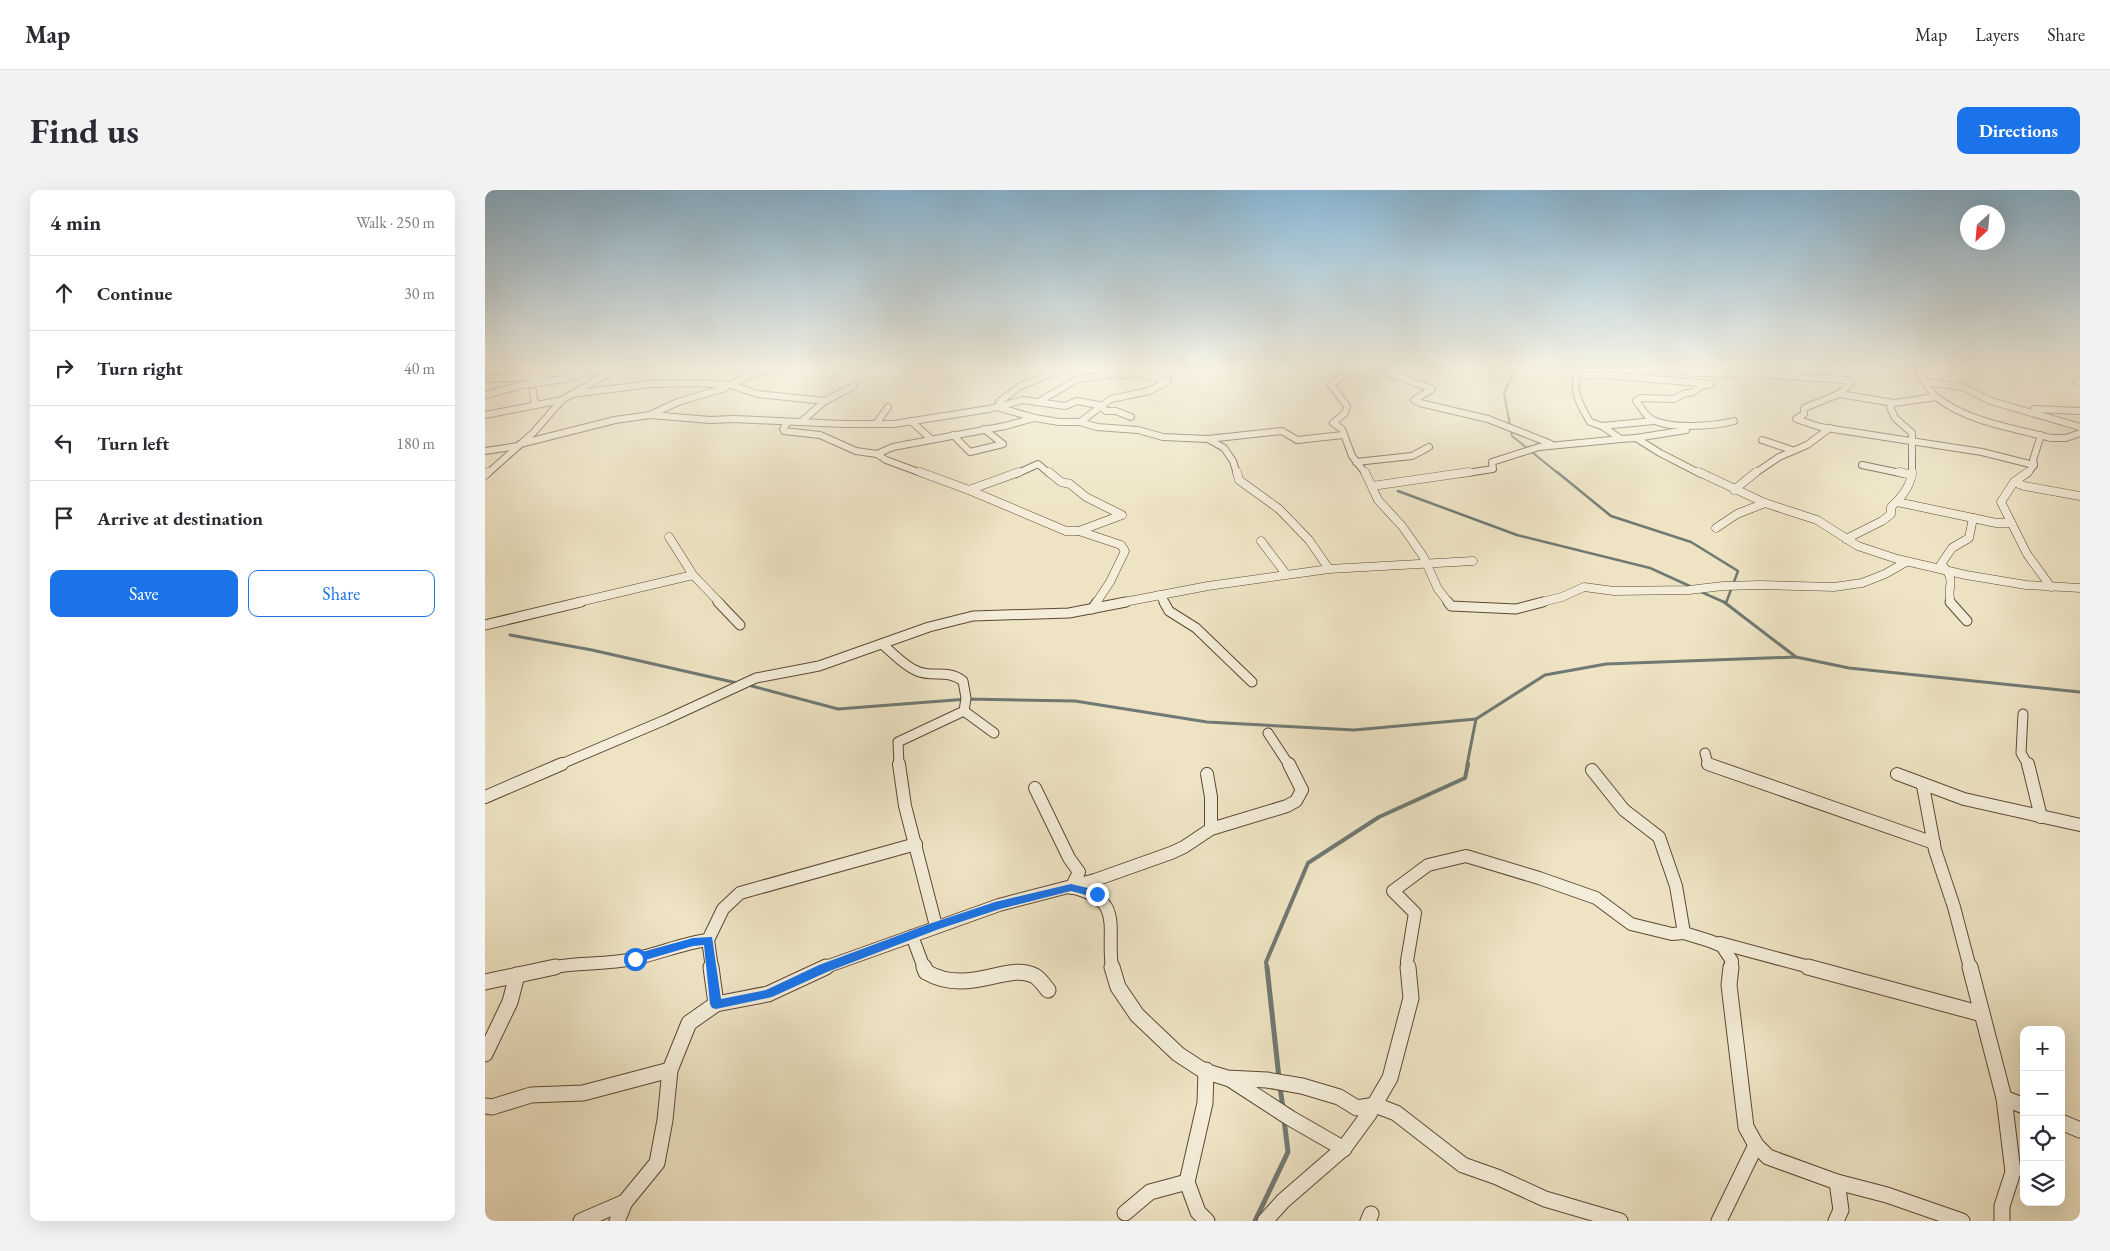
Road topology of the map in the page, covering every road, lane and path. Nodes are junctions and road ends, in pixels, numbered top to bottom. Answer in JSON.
{"nodes":[{"id":1,"x":546,"y":417,"type":"edge"},
{"id":2,"x":637,"y":417,"type":"edge"},
{"id":3,"x":675,"y":417,"type":"edge"},
{"id":4,"x":807,"y":417,"type":"edge"},
{"id":5,"x":881,"y":417,"type":"edge"},
{"id":6,"x":938,"y":417,"type":"edge"},
{"id":7,"x":1087,"y":417,"type":"edge"},
{"id":8,"x":1340,"y":417,"type":"edge"},
{"id":9,"x":1481,"y":417,"type":"edge"},
{"id":10,"x":1587,"y":417,"type":"edge"},
{"id":11,"x":1650,"y":417,"type":"edge"},
{"id":12,"x":1799,"y":417,"type":"edge"},
{"id":13,"x":1895,"y":417,"type":"edge"},
{"id":14,"x":1975,"y":417,"type":"edge"},
{"id":15,"x":2047,"y":417,"type":"edge"},
{"id":16,"x":1035,"y":418,"type":"joint"},
{"id":17,"x":1654,"y":421,"type":"junction"},
{"id":18,"x":1734,"y":421,"type":"dead end"},
{"id":19,"x":788,"y":422,"type":"junction"},
{"id":20,"x":801,"y":422,"type":"junction"},
{"id":21,"x":911,"y":422,"type":"junction"},
{"id":22,"x":1080,"y":422,"type":"junction"},
{"id":23,"x":876,"y":424,"type":"junction"},
{"id":24,"x":1602,"y":426,"type":"junction"},
{"id":25,"x":2080,"y":427,"type":"edge"},
{"id":26,"x":1830,"y":428,"type":"junction"},
{"id":27,"x":984,"y":429,"type":"junction"},
{"id":28,"x":1686,"y":430,"type":"dead end"},
{"id":29,"x":2080,"y":433,"type":"edge"},
{"id":30,"x":953,"y":435,"type":"junction"},
{"id":31,"x":1343,"y":435,"type":"junction"},
{"id":32,"x":2041,"y":436,"type":"junction"},
{"id":33,"x":1636,"y":438,"type":"junction"},
{"id":34,"x":2066,"y":438,"type":"junction"},
{"id":35,"x":931,"y":439,"type":"junction"},
{"id":36,"x":1208,"y":439,"type":"junction"},
{"id":37,"x":1621,"y":439,"type":"junction"},
{"id":38,"x":1762,"y":440,"type":"dead end"},
{"id":39,"x":2080,"y":441,"type":"edge"},
{"id":40,"x":1913,"y":442,"type":"junction"},
{"id":41,"x":1551,"y":444,"type":"junction"},
{"id":42,"x":519,"y":445,"type":"junction"},
{"id":43,"x":1429,"y":447,"type":"dead end"},
{"id":44,"x":1792,"y":450,"type":"junction"},
{"id":45,"x":485,"y":451,"type":"edge"},
{"id":46,"x":877,"y":454,"type":"junction"},
{"id":47,"x":1356,"y":462,"type":"junction"},
{"id":48,"x":1862,"y":464,"type":"dead end"},
{"id":49,"x":2034,"y":465,"type":"junction"},
{"id":50,"x":485,"y":475,"type":"edge"},
{"id":51,"x":1912,"y":475,"type":"junction"},
{"id":52,"x":2014,"y":482,"type":"junction"},
{"id":53,"x":1372,"y":486,"type":"junction"},
{"id":54,"x":969,"y":490,"type":"junction"},
{"id":55,"x":1734,"y":490,"type":"junction"},
{"id":56,"x":2080,"y":496,"type":"edge"},
{"id":57,"x":1897,"y":502,"type":"junction"},
{"id":58,"x":1765,"y":503,"type":"junction"},
{"id":59,"x":1973,"y":518,"type":"junction"},
{"id":60,"x":2011,"y":523,"type":"junction"},
{"id":61,"x":1716,"y":528,"type":"dead end"},
{"id":62,"x":1079,"y":531,"type":"junction"},
{"id":63,"x":669,"y":537,"type":"dead end"},
{"id":64,"x":1846,"y":539,"type":"junction"},
{"id":65,"x":1261,"y":541,"type":"dead end"},
{"id":66,"x":1473,"y":560,"type":"dead end"},
{"id":67,"x":1906,"y":562,"type":"junction"},
{"id":68,"x":1425,"y":563,"type":"junction"},
{"id":69,"x":1329,"y":568,"type":"junction"},
{"id":70,"x":1947,"y":570,"type":"junction"},
{"id":71,"x":1286,"y":574,"type":"junction"},
{"id":72,"x":693,"y":575,"type":"junction"},
{"id":73,"x":2051,"y":587,"type":"junction"},
{"id":74,"x":2080,"y":588,"type":"edge"},
{"id":75,"x":1159,"y":595,"type":"junction"},
{"id":76,"x":1092,"y":609,"type":"junction"},
{"id":77,"x":1967,"y":621,"type":"dead end"},
{"id":78,"x":485,"y":625,"type":"edge"},
{"id":79,"x":740,"y":625,"type":"dead end"},
{"id":80,"x":882,"y":644,"type":"junction"},
{"id":81,"x":1252,"y":682,"type":"dead end"},
{"id":82,"x":965,"y":703,"type":"junction"},
{"id":83,"x":2023,"y":714,"type":"dead end"},
{"id":84,"x":994,"y":733,"type":"dead end"},
{"id":85,"x":1268,"y":733,"type":"dead end"},
{"id":86,"x":1705,"y":753,"type":"dead end"},
{"id":87,"x":1592,"y":770,"type":"dead end"},
{"id":88,"x":1207,"y":774,"type":"dead end"},
{"id":89,"x":1897,"y":774,"type":"dead end"},
{"id":90,"x":1923,"y":786,"type":"junction"},
{"id":91,"x":1035,"y":788,"type":"dead end"},
{"id":92,"x":485,"y":797,"type":"edge"},
{"id":93,"x":2041,"y":816,"type":"junction"},
{"id":94,"x":2080,"y":825,"type":"edge"},
{"id":95,"x":1211,"y":829,"type":"junction"},
{"id":96,"x":1934,"y":842,"type":"junction"},
{"id":97,"x":916,"y":844,"type":"junction"},
{"id":98,"x":1071,"y":888,"type":"junction"},
{"id":99,"x":936,"y":926,"type":"junction"},
{"id":100,"x":1684,"y":933,"type":"junction"},
{"id":101,"x":912,"y":936,"type":"junction"},
{"id":102,"x":708,"y":940,"type":"junction"},
{"id":103,"x":1710,"y":941,"type":"junction"},
{"id":104,"x":517,"y":975,"type":"junction"},
{"id":105,"x":485,"y":982,"type":"edge"},
{"id":106,"x":1048,"y":990,"type":"dead end"},
{"id":107,"x":716,"y":1004,"type":"junction"},
{"id":108,"x":1982,"y":1014,"type":"junction"},
{"id":109,"x":485,"y":1054,"type":"edge"},
{"id":110,"x":670,"y":1070,"type":"junction"},
{"id":111,"x":1207,"y":1070,"type":"junction"},
{"id":112,"x":1229,"y":1078,"type":"junction"},
{"id":113,"x":2004,"y":1098,"type":"junction"},
{"id":114,"x":2020,"y":1104,"type":"edge"},
{"id":115,"x":1375,"y":1105,"type":"junction"},
{"id":116,"x":485,"y":1106,"type":"edge"},
{"id":117,"x":2065,"y":1124,"type":"edge"},
{"id":118,"x":2080,"y":1130,"type":"edge"},
{"id":119,"x":1756,"y":1145,"type":"junction"},
{"id":120,"x":1344,"y":1149,"type":"junction"},
{"id":121,"x":1187,"y":1182,"type":"junction"},
{"id":122,"x":1837,"y":1182,"type":"junction"},
{"id":123,"x":625,"y":1202,"type":"junction"},
{"id":124,"x":1125,"y":1213,"type":"dead end"},
{"id":125,"x":581,"y":1221,"type":"edge"},
{"id":126,"x":617,"y":1221,"type":"edge"},
{"id":127,"x":1207,"y":1221,"type":"edge"},
{"id":128,"x":1265,"y":1221,"type":"edge"},
{"id":129,"x":1620,"y":1221,"type":"edge"},
{"id":130,"x":1719,"y":1221,"type":"edge"},
{"id":131,"x":1836,"y":1221,"type":"edge"},
{"id":132,"x":1963,"y":1221,"type":"edge"},
{"id":133,"x":2002,"y":1221,"type":"edge"}],
"edges":[{"from":1,"to":42,"type":"street"},
{"from":2,"to":42,"type":"street"},
{"from":3,"to":19,"type":"street"},
{"from":4,"to":20,"type":"street"},
{"from":5,"to":23,"type":"street"},
{"from":6,"to":21,"type":"street"},
{"from":7,"to":22,"type":"street"},
{"from":8,"to":31,"type":"street"},
{"from":9,"to":41,"type":"street"},
{"from":10,"to":24,"type":"street"},
{"from":11,"to":17,"type":"street"},
{"from":12,"to":26,"type":"street"},
{"from":13,"to":40,"type":"street"},
{"from":14,"to":32,"type":"street"},
{"from":15,"to":25,"type":"street"},
{"from":16,"to":22,"type":"street"},
{"from":16,"to":27,"type":"street"},
{"from":17,"to":18,"type":"street"},
{"from":17,"to":24,"type":"street"},
{"from":19,"to":20,"type":"street"},
{"from":19,"to":46,"type":"street"},
{"from":20,"to":23,"type":"street"},
{"from":21,"to":23,"type":"street"},
{"from":21,"to":35,"type":"street"},
{"from":22,"to":36,"type":"street"},
{"from":24,"to":37,"type":"street"},
{"from":26,"to":40,"type":"street"},
{"from":26,"to":44,"type":"street"},
{"from":27,"to":30,"type":"street"},
{"from":27,"to":30,"type":"street"},
{"from":28,"to":33,"type":"street"},
{"from":29,"to":34,"type":"street"},
{"from":30,"to":35,"type":"street"},
{"from":31,"to":36,"type":"street"},
{"from":31,"to":47,"type":"street"},
{"from":32,"to":34,"type":"street"},
{"from":32,"to":49,"type":"street"},
{"from":33,"to":37,"type":"street"},
{"from":33,"to":55,"type":"street"},
{"from":34,"to":39,"type":"street"},
{"from":35,"to":46,"type":"street"},
{"from":36,"to":69,"type":"street"},
{"from":37,"to":41,"type":"street"},
{"from":38,"to":44,"type":"street"},
{"from":40,"to":49,"type":"street"},
{"from":40,"to":51,"type":"street"},
{"from":41,"to":53,"type":"street"},
{"from":42,"to":45,"type":"street"},
{"from":42,"to":50,"type":"street"},
{"from":43,"to":47,"type":"street"},
{"from":44,"to":55,"type":"street"},
{"from":46,"to":54,"type":"street"},
{"from":47,"to":53,"type":"street"},
{"from":48,"to":51,"type":"street"},
{"from":49,"to":52,"type":"street"},
{"from":51,"to":57,"type":"street"},
{"from":52,"to":56,"type":"street"},
{"from":52,"to":60,"type":"street"},
{"from":53,"to":68,"type":"street"},
{"from":54,"to":62,"type":"street"},
{"from":54,"to":62,"type":"street"},
{"from":55,"to":58,"type":"street"},
{"from":57,"to":59,"type":"street"},
{"from":57,"to":64,"type":"street"},
{"from":58,"to":61,"type":"street"},
{"from":58,"to":64,"type":"street"},
{"from":59,"to":60,"type":"street"},
{"from":59,"to":70,"type":"street"},
{"from":60,"to":73,"type":"street"},
{"from":62,"to":76,"type":"street"},
{"from":63,"to":72,"type":"street"},
{"from":64,"to":67,"type":"street"},
{"from":65,"to":71,"type":"street"},
{"from":66,"to":68,"type":"street"},
{"from":67,"to":68,"type":"street"},
{"from":67,"to":70,"type":"street"},
{"from":68,"to":69,"type":"street"},
{"from":69,"to":71,"type":"street"},
{"from":70,"to":73,"type":"street"},
{"from":70,"to":77,"type":"street"},
{"from":71,"to":75,"type":"street"},
{"from":72,"to":78,"type":"street"},
{"from":72,"to":79,"type":"street"},
{"from":73,"to":74,"type":"street"},
{"from":75,"to":76,"type":"street"},
{"from":75,"to":81,"type":"street"},
{"from":76,"to":80,"type":"street"},
{"from":80,"to":82,"type":"street"},
{"from":80,"to":92,"type":"street"},
{"from":82,"to":84,"type":"street"},
{"from":82,"to":97,"type":"street"},
{"from":83,"to":93,"type":"street"},
{"from":85,"to":95,"type":"street"},
{"from":86,"to":96,"type":"street"},
{"from":87,"to":100,"type":"street"},
{"from":88,"to":95,"type":"street"},
{"from":89,"to":90,"type":"street"},
{"from":90,"to":93,"type":"street"},
{"from":90,"to":96,"type":"street"},
{"from":91,"to":98,"type":"street"},
{"from":93,"to":94,"type":"street"},
{"from":95,"to":98,"type":"street"},
{"from":96,"to":108,"type":"street"},
{"from":97,"to":99,"type":"street"},
{"from":97,"to":102,"type":"street"},
{"from":98,"to":99,"type":"street"},
{"from":98,"to":111,"type":"street"},
{"from":99,"to":101,"type":"street"},
{"from":100,"to":103,"type":"street"},
{"from":100,"to":115,"type":"street"},
{"from":101,"to":106,"type":"street"},
{"from":101,"to":107,"type":"street"},
{"from":102,"to":104,"type":"street"},
{"from":102,"to":107,"type":"street"},
{"from":103,"to":108,"type":"street"},
{"from":103,"to":119,"type":"street"},
{"from":104,"to":105,"type":"street"},
{"from":104,"to":109,"type":"street"},
{"from":107,"to":110,"type":"street"},
{"from":108,"to":113,"type":"street"},
{"from":110,"to":116,"type":"street"},
{"from":110,"to":123,"type":"street"},
{"from":111,"to":112,"type":"street"},
{"from":111,"to":121,"type":"street"},
{"from":112,"to":115,"type":"street"},
{"from":112,"to":120,"type":"street"},
{"from":113,"to":114,"type":"street"},
{"from":113,"to":133,"type":"street"},
{"from":115,"to":120,"type":"street"},
{"from":115,"to":129,"type":"street"},
{"from":117,"to":118,"type":"street"},
{"from":119,"to":122,"type":"street"},
{"from":119,"to":130,"type":"street"},
{"from":120,"to":128,"type":"street"},
{"from":121,"to":124,"type":"street"},
{"from":121,"to":127,"type":"street"},
{"from":122,"to":131,"type":"street"},
{"from":122,"to":132,"type":"street"},
{"from":123,"to":125,"type":"street"},
{"from":123,"to":126,"type":"street"}]}
